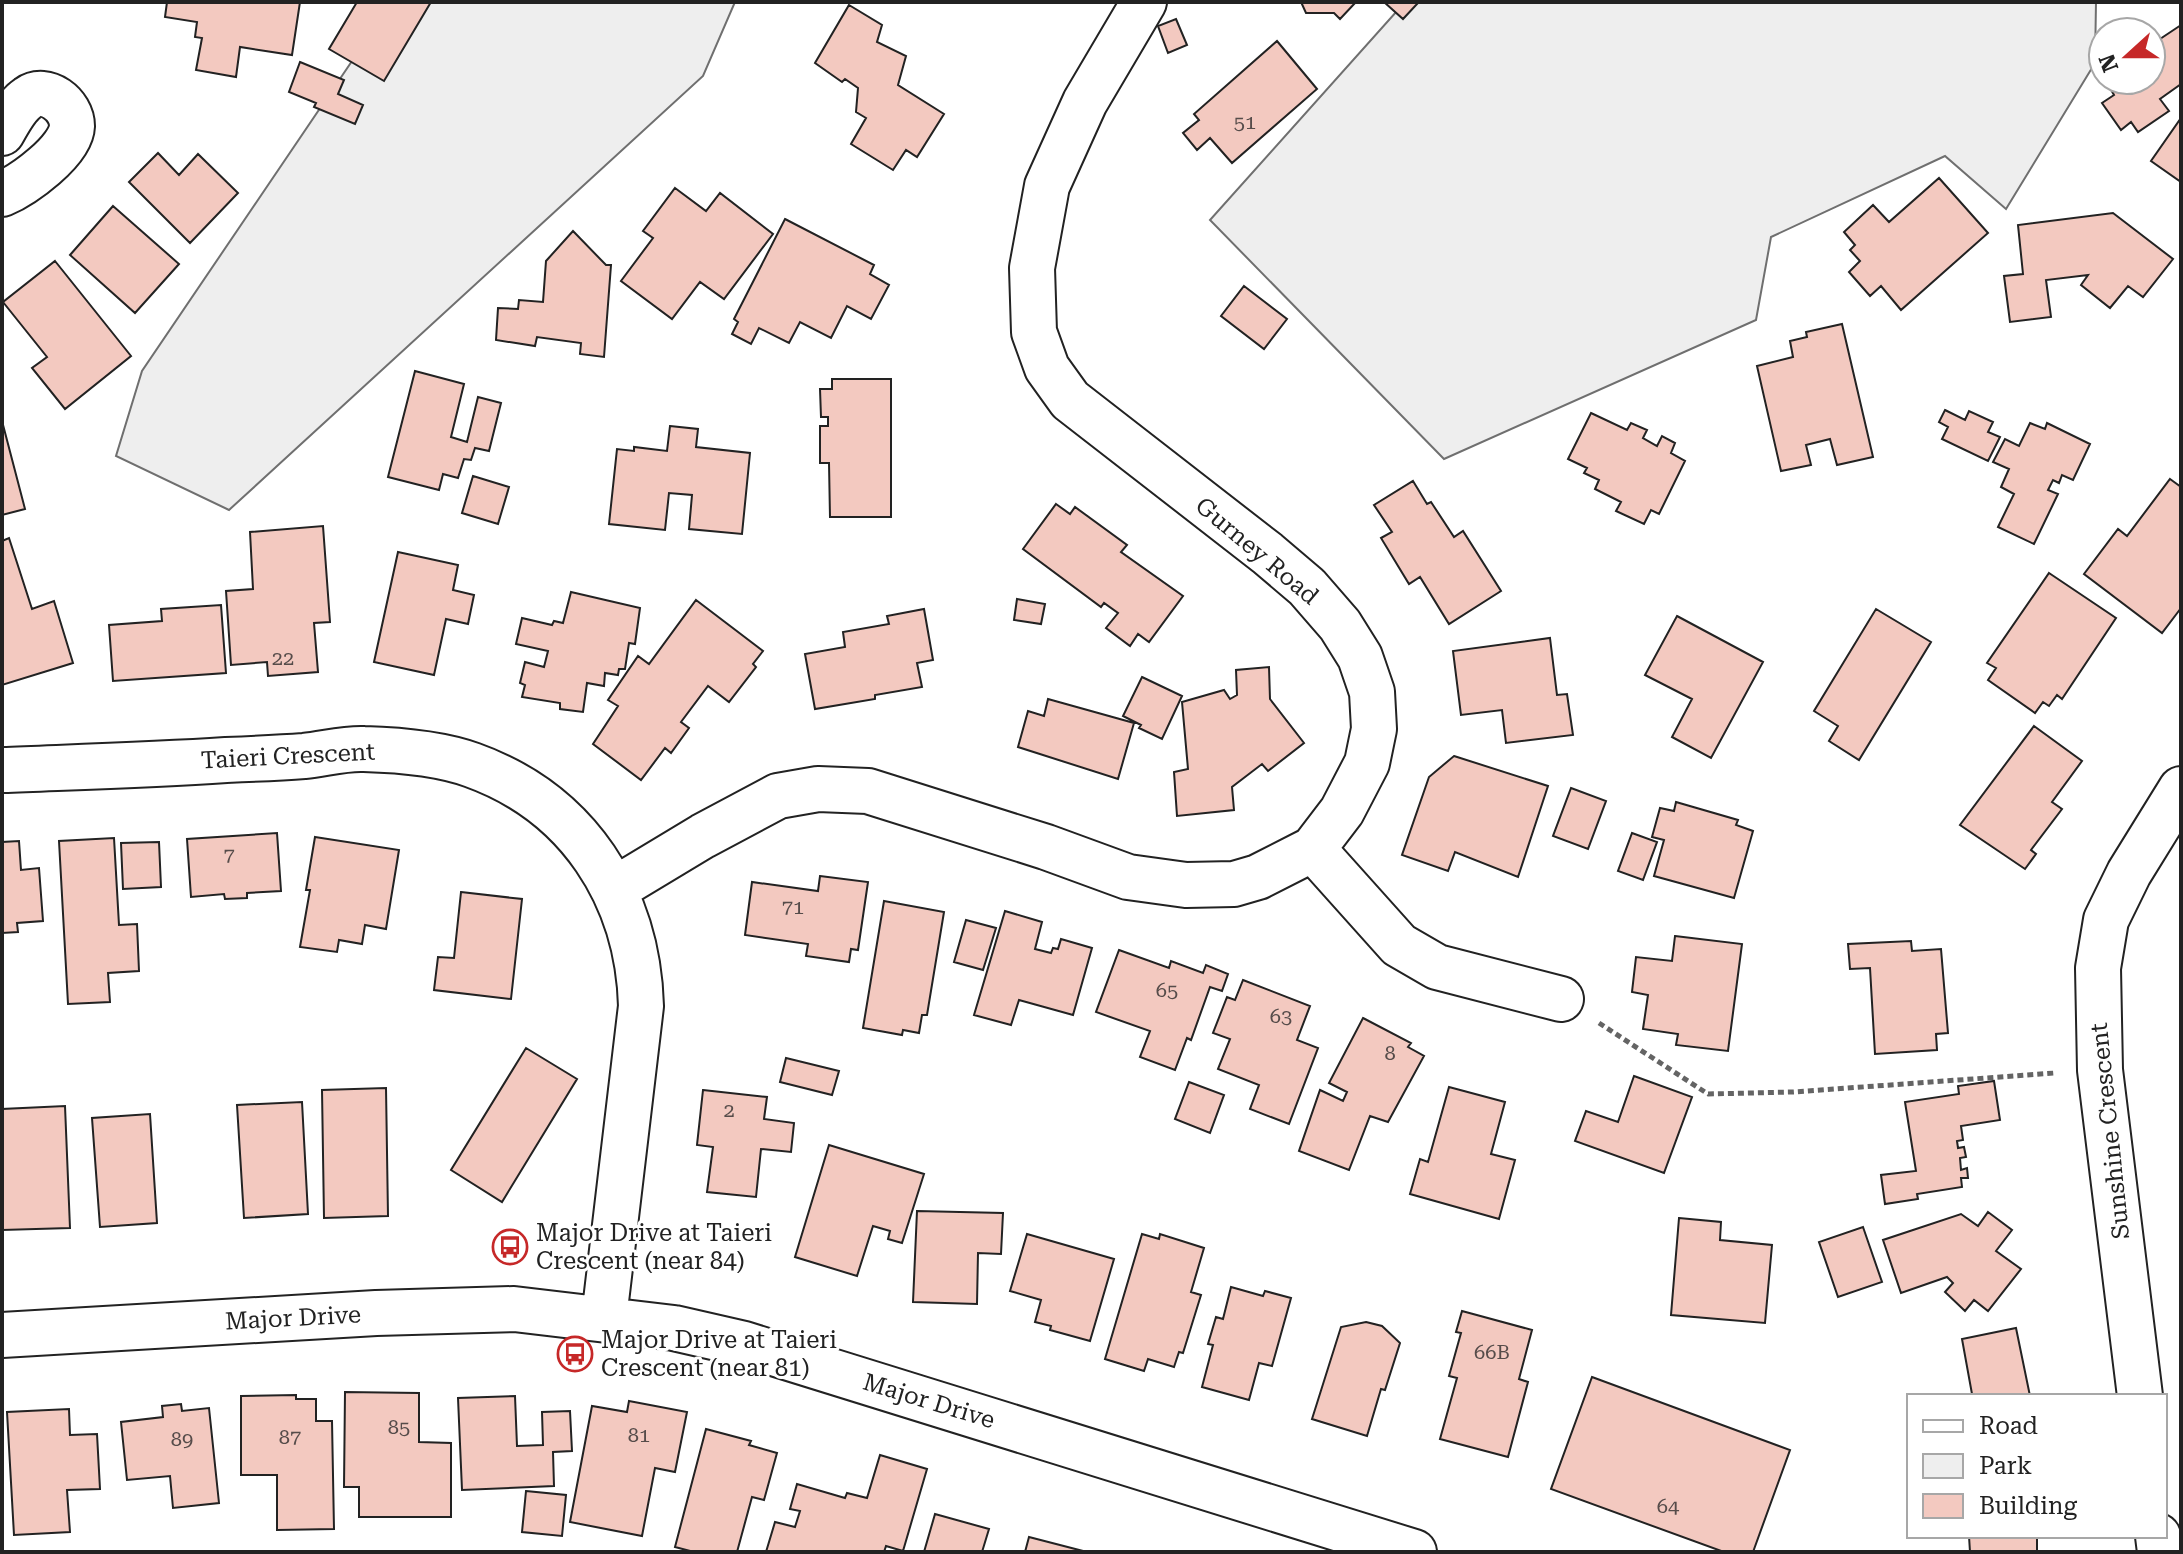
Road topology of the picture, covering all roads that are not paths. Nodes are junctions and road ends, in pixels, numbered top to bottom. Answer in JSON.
{"nodes":[{"id":1,"x":1144,"y":2,"type":"edge"},
{"id":2,"x":2,"y":133,"type":"edge"},
{"id":3,"x":2,"y":194,"type":"edge"},
{"id":4,"x":2,"y":770,"type":"edge"},
{"id":5,"x":2181,"y":789,"type":"edge"},
{"id":6,"x":1313,"y":849,"type":"junction"},
{"id":7,"x":615,"y":889,"type":"junction"},
{"id":8,"x":1561,"y":999,"type":"road end"},
{"id":9,"x":604,"y":1318,"type":"junction"},
{"id":10,"x":2,"y":1335,"type":"edge"},
{"id":11,"x":2140,"y":1394,"type":"edge"},
{"id":12,"x":1414,"y":1552,"type":"edge"}],
"edges":[{"from":1,"to":6,"type":"street","name":"Gurney Road"},
{"from":2,"to":3,"type":"street"},
{"from":4,"to":7,"type":"street","name":"Taieri Crescent"},
{"from":5,"to":11,"type":"street","name":"Sunshine Crescent"},
{"from":6,"to":7,"type":"street","name":"Gurney Road"},
{"from":6,"to":8,"type":"street"},
{"from":7,"to":9,"type":"street","name":"Taieri Crescent"},
{"from":9,"to":10,"type":"street","name":"Major Drive"},
{"from":9,"to":12,"type":"street","name":"Major Drive"}]}
